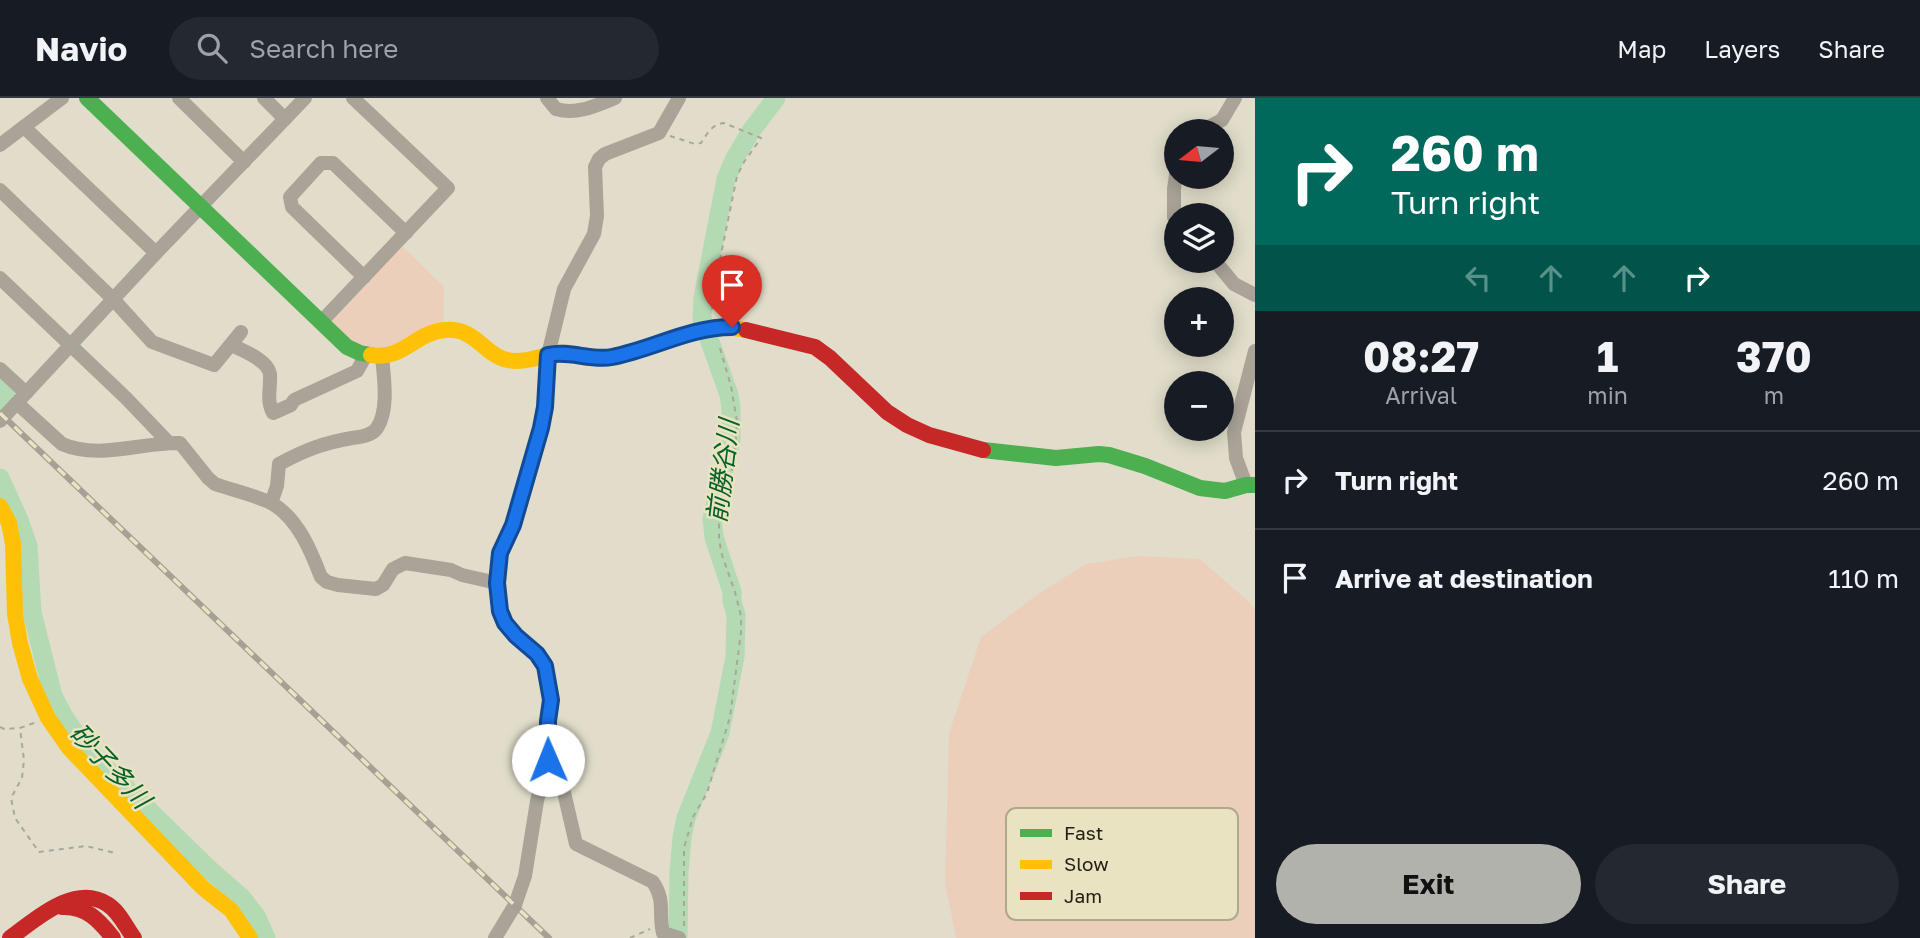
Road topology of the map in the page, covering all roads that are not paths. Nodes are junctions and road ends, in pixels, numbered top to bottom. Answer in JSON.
{"nodes":[{"id":1,"x":62,"y":98,"type":"edge"},
{"id":2,"x":87,"y":98,"type":"edge"},
{"id":3,"x":179,"y":98,"type":"edge"},
{"id":4,"x":264,"y":98,"type":"edge"},
{"id":5,"x":306,"y":98,"type":"edge"},
{"id":6,"x":353,"y":98,"type":"edge"},
{"id":7,"x":547,"y":98,"type":"edge"},
{"id":8,"x":615,"y":98,"type":"edge"},
{"id":9,"x":1236,"y":98,"type":"edge"},
{"id":10,"x":676,"y":99,"type":"edge"},
{"id":11,"x":285,"y":119,"type":"junction"},
{"id":12,"x":1223,"y":119,"type":"edge"},
{"id":13,"x":24,"y":127,"type":"junction"},
{"id":14,"x":0,"y":145,"type":"edge"},
{"id":15,"x":244,"y":162,"type":"junction"},
{"id":16,"x":0,"y":190,"type":"edge"},
{"id":17,"x":200,"y":207,"type":"junction"},
{"id":18,"x":406,"y":233,"type":"junction"},
{"id":19,"x":156,"y":253,"type":"junction"},
{"id":20,"x":1224,"y":273,"type":"edge"},
{"id":21,"x":364,"y":277,"type":"junction"},
{"id":22,"x":0,"y":278,"type":"edge"},
{"id":23,"x":1255,"y":295,"type":"edge"},
{"id":24,"x":113,"y":299,"type":"junction"},
{"id":25,"x":321,"y":323,"type":"junction"},
{"id":26,"x":241,"y":332,"type":"dead end"},
{"id":27,"x":71,"y":345,"type":"junction"},
{"id":28,"x":231,"y":345,"type":"junction"},
{"id":29,"x":1255,"y":351,"type":"edge"},
{"id":30,"x":548,"y":355,"type":"junction"},
{"id":31,"x":374,"y":356,"type":"junction"},
{"id":32,"x":0,"y":369,"type":"edge"},
{"id":33,"x":21,"y":398,"type":"junction"},
{"id":34,"x":0,"y":421,"type":"edge"},
{"id":35,"x":169,"y":443,"type":"junction"},
{"id":36,"x":1250,"y":485,"type":"edge"},
{"id":37,"x":271,"y":503,"type":"junction"},
{"id":38,"x":0,"y":506,"type":"edge"},
{"id":39,"x":497,"y":583,"type":"junction"},
{"id":40,"x":548,"y":760,"type":"junction"},
{"id":41,"x":51,"y":909,"type":"junction"},
{"id":42,"x":681,"y":933,"type":"edge"},
{"id":43,"x":10,"y":938,"type":"edge"},
{"id":44,"x":113,"y":938,"type":"edge"},
{"id":45,"x":134,"y":938,"type":"edge"},
{"id":46,"x":250,"y":938,"type":"edge"},
{"id":47,"x":495,"y":938,"type":"edge"}],
"edges":[{"from":1,"to":13,"type":"street"},
{"from":2,"to":17,"type":"street"},
{"from":3,"to":15,"type":"street"},
{"from":4,"to":11,"type":"street"},
{"from":5,"to":11,"type":"street"},
{"from":6,"to":18,"type":"street"},
{"from":7,"to":8,"type":"street"},
{"from":9,"to":12,"type":"street"},
{"from":10,"to":30,"type":"street"},
{"from":11,"to":15,"type":"street"},
{"from":13,"to":14,"type":"street"},
{"from":13,"to":19,"type":"street"},
{"from":15,"to":17,"type":"street"},
{"from":16,"to":24,"type":"street"},
{"from":17,"to":19,"type":"street"},
{"from":17,"to":25,"type":"street"},
{"from":18,"to":21,"type":"street"},
{"from":18,"to":21,"type":"street"},
{"from":19,"to":24,"type":"street"},
{"from":20,"to":23,"type":"street"},
{"from":21,"to":25,"type":"street"},
{"from":22,"to":27,"type":"street"},
{"from":24,"to":27,"type":"street"},
{"from":24,"to":28,"type":"street"},
{"from":25,"to":31,"type":"street"},
{"from":26,"to":28,"type":"street"},
{"from":27,"to":33,"type":"street"},
{"from":27,"to":35,"type":"street"},
{"from":28,"to":31,"type":"street"},
{"from":29,"to":36,"type":"street"},
{"from":30,"to":31,"type":"street"},
{"from":30,"to":36,"type":"street"},
{"from":30,"to":39,"type":"street"},
{"from":31,"to":37,"type":"street"},
{"from":32,"to":33,"type":"street"},
{"from":33,"to":34,"type":"street"},
{"from":33,"to":35,"type":"street"},
{"from":35,"to":37,"type":"street"},
{"from":37,"to":39,"type":"street"},
{"from":38,"to":46,"type":"street"},
{"from":39,"to":40,"type":"street"},
{"from":40,"to":42,"type":"street"},
{"from":40,"to":47,"type":"street"},
{"from":41,"to":43,"type":"street"},
{"from":41,"to":44,"type":"street"},
{"from":41,"to":45,"type":"street"}]}
